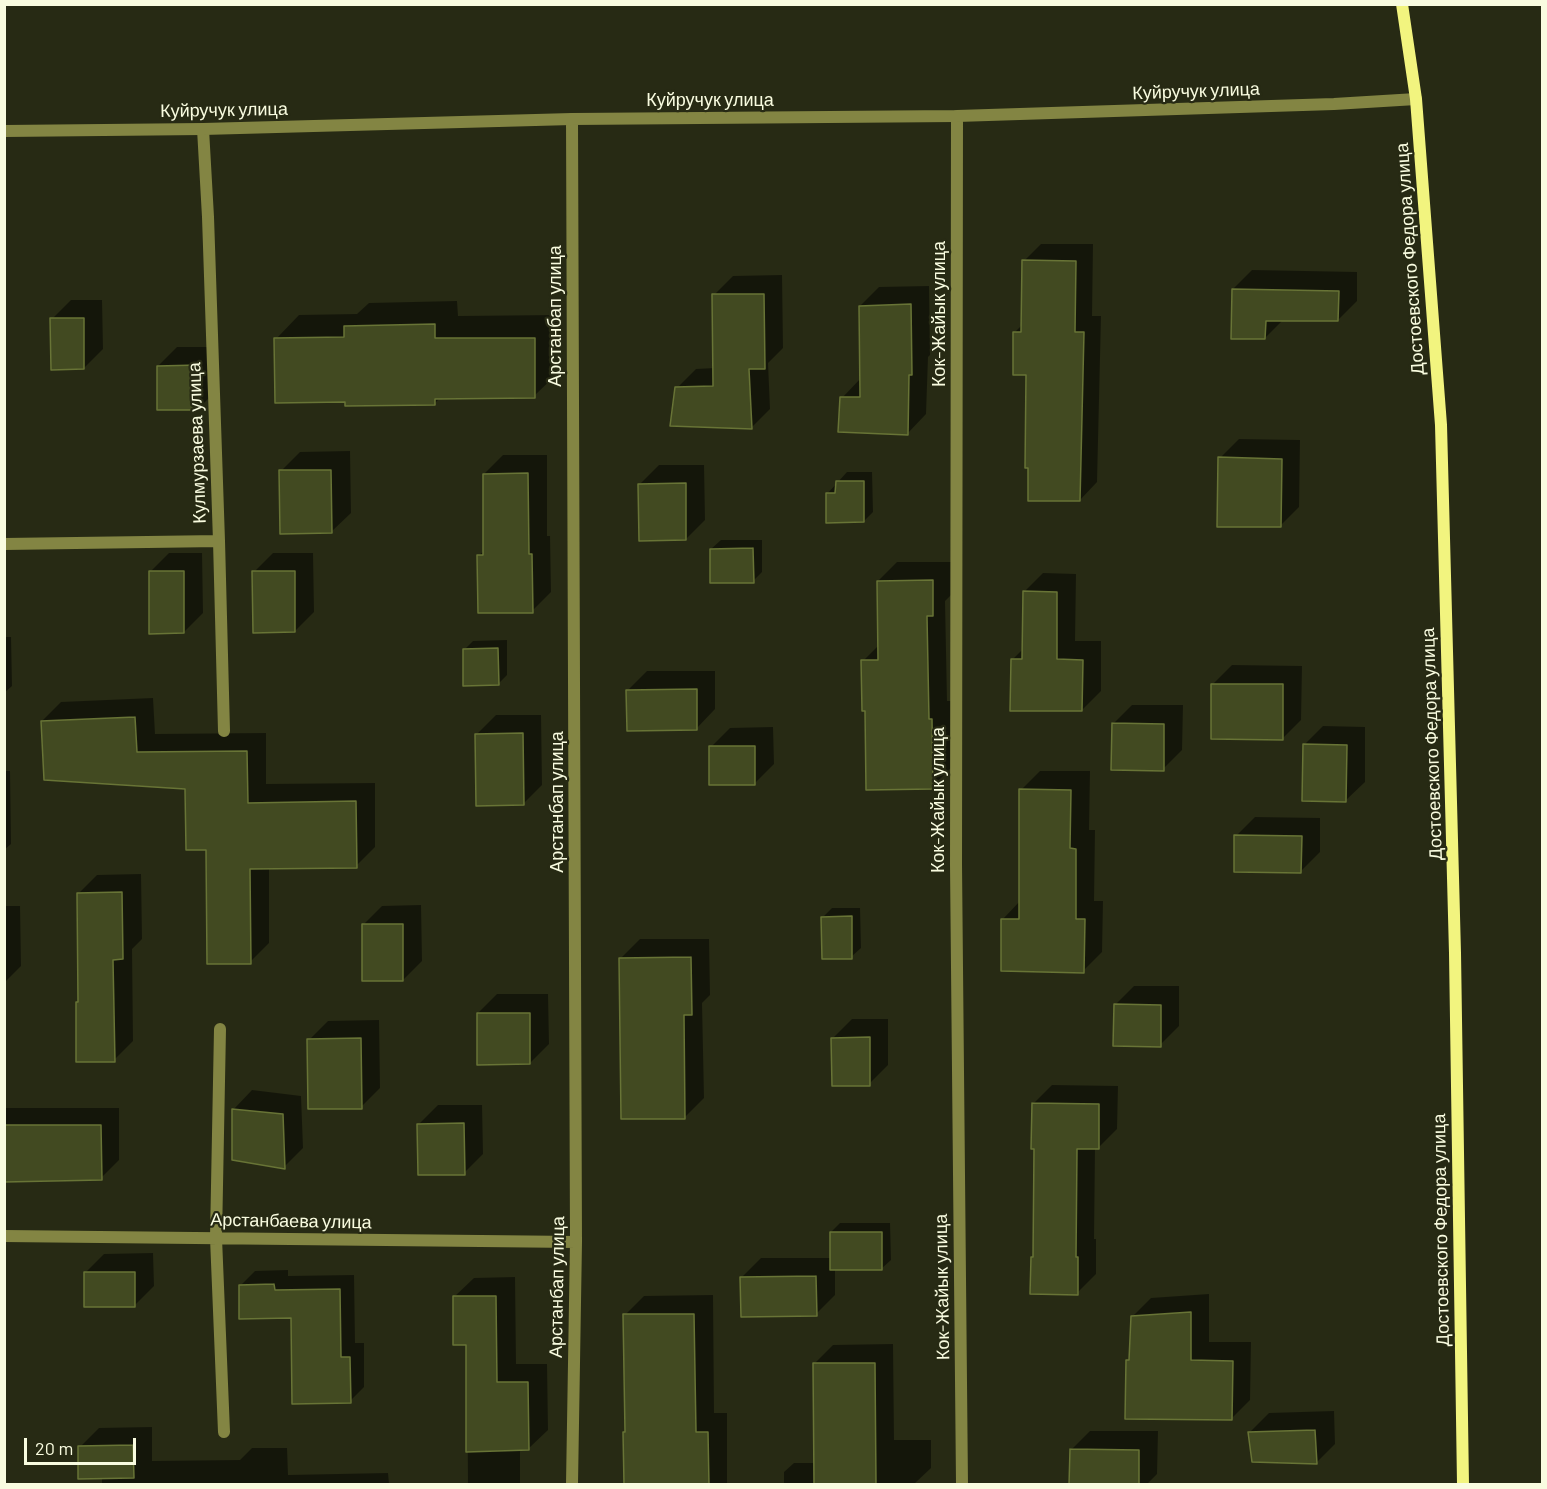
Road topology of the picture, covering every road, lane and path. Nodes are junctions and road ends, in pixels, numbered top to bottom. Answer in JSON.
{"nodes":[{"id":1,"x":1402,"y":4,"type":"edge"},
{"id":2,"x":1416,"y":99,"type":"junction"},
{"id":3,"x":957,"y":116,"type":"junction"},
{"id":4,"x":572,"y":119,"type":"junction"},
{"id":5,"x":203,"y":129,"type":"junction"},
{"id":6,"x":4,"y":131,"type":"edge"},
{"id":7,"x":219,"y":541,"type":"junction"},
{"id":8,"x":4,"y":544,"type":"edge"},
{"id":9,"x":224,"y":731,"type":"dead end"},
{"id":10,"x":220,"y":1029,"type":"dead end"},
{"id":11,"x":4,"y":1236,"type":"edge"},
{"id":12,"x":216,"y":1238,"type":"junction"},
{"id":13,"x":576,"y":1242,"type":"junction"},
{"id":14,"x":224,"y":1432,"type":"dead end"},
{"id":15,"x":572,"y":1485,"type":"edge"},
{"id":16,"x":962,"y":1485,"type":"edge"},
{"id":17,"x":1463,"y":1485,"type":"edge"}],
"edges":[{"from":1,"to":2,"type":"main road","name":"Достоевского Федора улица"},
{"from":2,"to":3,"type":"street","name":"Куйручук улица"},
{"from":2,"to":17,"type":"main road","name":"Достоевского Федора улица"},
{"from":3,"to":4,"type":"street","name":"Куйручук улица"},
{"from":3,"to":16,"type":"street","name":"Кок-Жайык улица"},
{"from":4,"to":5,"type":"street","name":"Куйручук улица"},
{"from":4,"to":13,"type":"street","name":"Арстанбап улица"},
{"from":5,"to":6,"type":"street","name":"Куйручук улица"},
{"from":5,"to":7,"type":"street","name":"Кулмурзаева улица"},
{"from":7,"to":8,"type":"street","name":"Кулмурзаева улица"},
{"from":7,"to":9,"type":"street"},
{"from":10,"to":12,"type":"street"},
{"from":11,"to":12,"type":"street","name":"Арстанбаева улица"},
{"from":12,"to":13,"type":"street","name":"Арстанбаева улица"},
{"from":12,"to":14,"type":"street"},
{"from":13,"to":15,"type":"street","name":"Арстанбап улица"}]}
